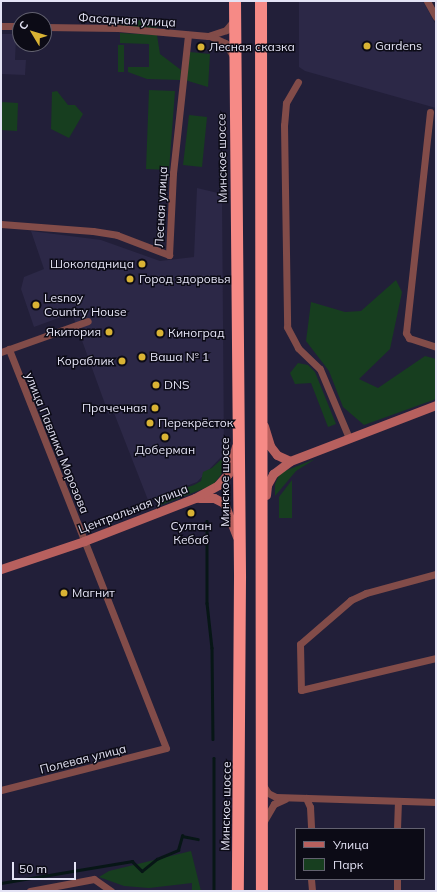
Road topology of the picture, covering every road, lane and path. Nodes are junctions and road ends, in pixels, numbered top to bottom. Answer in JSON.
{"nodes":[{"id":1,"x":235,"y":1,"type":"edge"},
{"id":2,"x":261,"y":1,"type":"edge"},
{"id":3,"x":428,"y":1,"type":"edge"},
{"id":4,"x":436,"y":17,"type":"edge"},
{"id":5,"x":235,"y":18,"type":"junction"},
{"id":6,"x":1,"y":26,"type":"edge"},
{"id":7,"x":12,"y":26,"type":"edge"},
{"id":8,"x":52,"y":27,"type":"edge"},
{"id":9,"x":188,"y":35,"type":"junction"},
{"id":10,"x":208,"y":36,"type":"junction"},
{"id":11,"x":235,"y":59,"type":"junction"},
{"id":12,"x":298,"y":82,"type":"dead end"},
{"id":13,"x":430,"y":112,"type":"dead end"},
{"id":14,"x":1,"y":224,"type":"edge"},
{"id":15,"x":88,"y":321,"type":"dead end"},
{"id":16,"x":436,"y":347,"type":"edge"},
{"id":17,"x":9,"y":349,"type":"junction"},
{"id":18,"x":1,"y":352,"type":"edge"},
{"id":19,"x":436,"y":405,"type":"edge"},
{"id":20,"x":261,"y":411,"type":"junction"},
{"id":21,"x":239,"y":433,"type":"junction"},
{"id":22,"x":349,"y":438,"type":"junction"},
{"id":23,"x":290,"y":461,"type":"junction"},
{"id":24,"x":195,"y":498,"type":"junction"},
{"id":25,"x":262,"y":528,"type":"junction"},
{"id":26,"x":84,"y":541,"type":"junction"},
{"id":27,"x":240,"y":544,"type":"junction"},
{"id":28,"x":1,"y":569,"type":"edge"},
{"id":29,"x":436,"y":574,"type":"edge"},
{"id":30,"x":436,"y":658,"type":"edge"},
{"id":31,"x":166,"y":745,"type":"joint"},
{"id":32,"x":263,"y":784,"type":"junction"},
{"id":33,"x":1,"y":790,"type":"edge"},
{"id":34,"x":288,"y":798,"type":"junction"},
{"id":35,"x":306,"y":798,"type":"junction"},
{"id":36,"x":398,"y":801,"type":"junction"},
{"id":37,"x":436,"y":802,"type":"edge"},
{"id":38,"x":263,"y":823,"type":"junction"},
{"id":39,"x":311,"y":828,"type":"edge"},
{"id":40,"x":397,"y":828,"type":"edge"},
{"id":41,"x":312,"y":880,"type":"edge"},
{"id":42,"x":397,"y":880,"type":"edge"},
{"id":43,"x":30,"y":891,"type":"edge"},
{"id":44,"x":111,"y":891,"type":"edge"},
{"id":45,"x":238,"y":891,"type":"edge"},
{"id":46,"x":262,"y":891,"type":"edge"},
{"id":47,"x":312,"y":891,"type":"edge"},
{"id":48,"x":396,"y":891,"type":"edge"}],
"edges":[{"from":1,"to":5,"type":"highway","name":"Минское шоссе"},
{"from":2,"to":20,"type":"highway"},
{"from":3,"to":4,"type":"street"},
{"from":5,"to":10,"type":"street","name":"Фасадная улица"},
{"from":5,"to":11,"type":"highway","name":"Минское шоссе"},
{"from":6,"to":7,"type":"street"},
{"from":8,"to":9,"type":"street","name":"Фасадная улица"},
{"from":9,"to":10,"type":"street","name":"Фасадная улица"},
{"from":9,"to":14,"type":"street","name":"Лесная улица"},
{"from":10,"to":11,"type":"street","name":"Фасадная улица"},
{"from":11,"to":21,"type":"highway","name":"Минское шоссе"},
{"from":12,"to":22,"type":"street"},
{"from":13,"to":16,"type":"street"},
{"from":15,"to":17,"type":"street"},
{"from":17,"to":18,"type":"street"},
{"from":17,"to":26,"type":"street","name":"улица Павлика Морозова"},
{"from":19,"to":22,"type":"street"},
{"from":20,"to":23,"type":"street"},
{"from":20,"to":25,"type":"highway"},
{"from":21,"to":24,"type":"street","name":"Центральная улица"},
{"from":21,"to":27,"type":"highway","name":"Минское шоссе"},
{"from":22,"to":23,"type":"street"},
{"from":23,"to":25,"type":"street"},
{"from":24,"to":26,"type":"street","name":"Центральная улица"},
{"from":24,"to":27,"type":"street"},
{"from":25,"to":32,"type":"highway"},
{"from":26,"to":28,"type":"street","name":"Центральная улица"},
{"from":26,"to":31,"type":"street","name":"улица Павлика Морозова"},
{"from":27,"to":45,"type":"highway","name":"Минское шоссе"},
{"from":29,"to":30,"type":"street"},
{"from":31,"to":33,"type":"street","name":"Полевая улица"},
{"from":32,"to":34,"type":"street"},
{"from":32,"to":38,"type":"highway"},
{"from":34,"to":35,"type":"street"},
{"from":34,"to":38,"type":"street"},
{"from":35,"to":36,"type":"street"},
{"from":35,"to":39,"type":"street"},
{"from":36,"to":37,"type":"street"},
{"from":36,"to":40,"type":"street"},
{"from":38,"to":46,"type":"highway"},
{"from":41,"to":47,"type":"street"},
{"from":42,"to":48,"type":"street"},
{"from":43,"to":44,"type":"street"}]}
